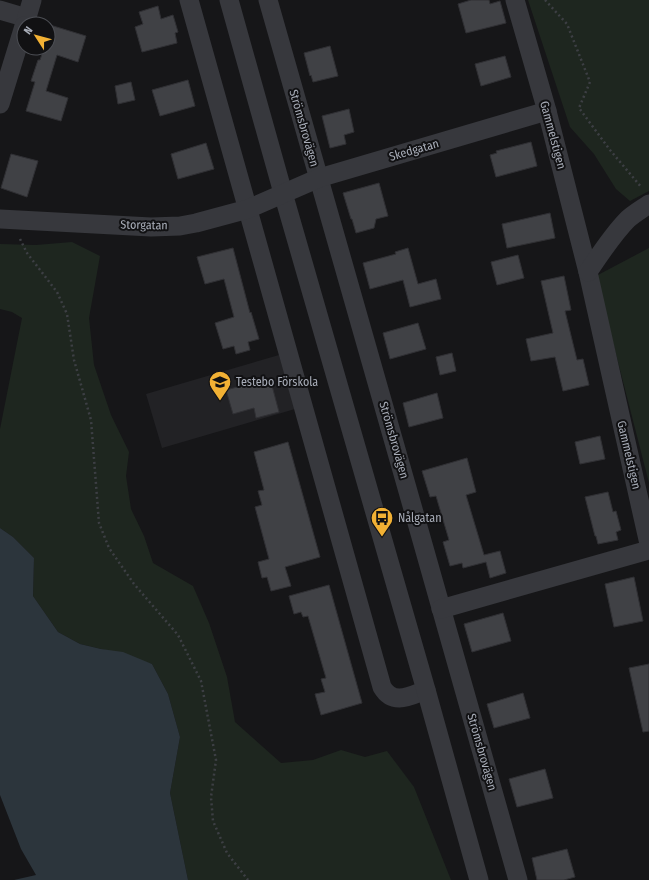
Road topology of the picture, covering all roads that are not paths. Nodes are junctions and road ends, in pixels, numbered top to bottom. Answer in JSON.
{"nodes":[{"id":1,"x":189,"y":0,"type":"edge"},
{"id":2,"x":229,"y":0,"type":"edge"},
{"id":3,"x":268,"y":0,"type":"edge"},
{"id":4,"x":515,"y":0,"type":"edge"},
{"id":5,"x":0,"y":10,"type":"edge"},
{"id":6,"x":23,"y":16,"type":"edge"},
{"id":7,"x":16,"y":52,"type":"edge"},
{"id":8,"x":0,"y":104,"type":"edge"},
{"id":9,"x":547,"y":111,"type":"junction"},
{"id":10,"x":319,"y":178,"type":"junction"},
{"id":11,"x":283,"y":194,"type":"junction"},
{"id":12,"x":647,"y":197,"type":"edge"},
{"id":13,"x":248,"y":209,"type":"junction"},
{"id":14,"x":6,"y":220,"type":"edge"},
{"id":15,"x":588,"y":272,"type":"junction"},
{"id":16,"x":649,"y":544,"type":"edge"},
{"id":17,"x":649,"y":550,"type":"edge"},
{"id":18,"x":441,"y":609,"type":"junction"},
{"id":19,"x":426,"y":690,"type":"junction"},
{"id":20,"x":479,"y":880,"type":"edge"},
{"id":21,"x":518,"y":880,"type":"edge"}],
"edges":[{"from":1,"to":13,"type":"street"},
{"from":2,"to":11,"type":"street"},
{"from":3,"to":10,"type":"street","name":"Strömsbrovägen"},
{"from":4,"to":9,"type":"street","name":"Gammelstigen"},
{"from":5,"to":6,"type":"street"},
{"from":7,"to":8,"type":"street"},
{"from":9,"to":10,"type":"street","name":"Skedgatan"},
{"from":9,"to":15,"type":"street","name":"Gammelstigen"},
{"from":10,"to":11,"type":"street","name":"Skedgatan"},
{"from":10,"to":18,"type":"street","name":"Strömsbrovägen"},
{"from":11,"to":13,"type":"street","name":"Storgatan"},
{"from":11,"to":19,"type":"street"},
{"from":12,"to":15,"type":"street"},
{"from":13,"to":14,"type":"street","name":"Storgatan"},
{"from":13,"to":19,"type":"street"},
{"from":15,"to":16,"type":"street","name":"Gammelstigen"},
{"from":17,"to":18,"type":"street"},
{"from":18,"to":21,"type":"street","name":"Strömsbrovägen"},
{"from":19,"to":20,"type":"street"}]}
